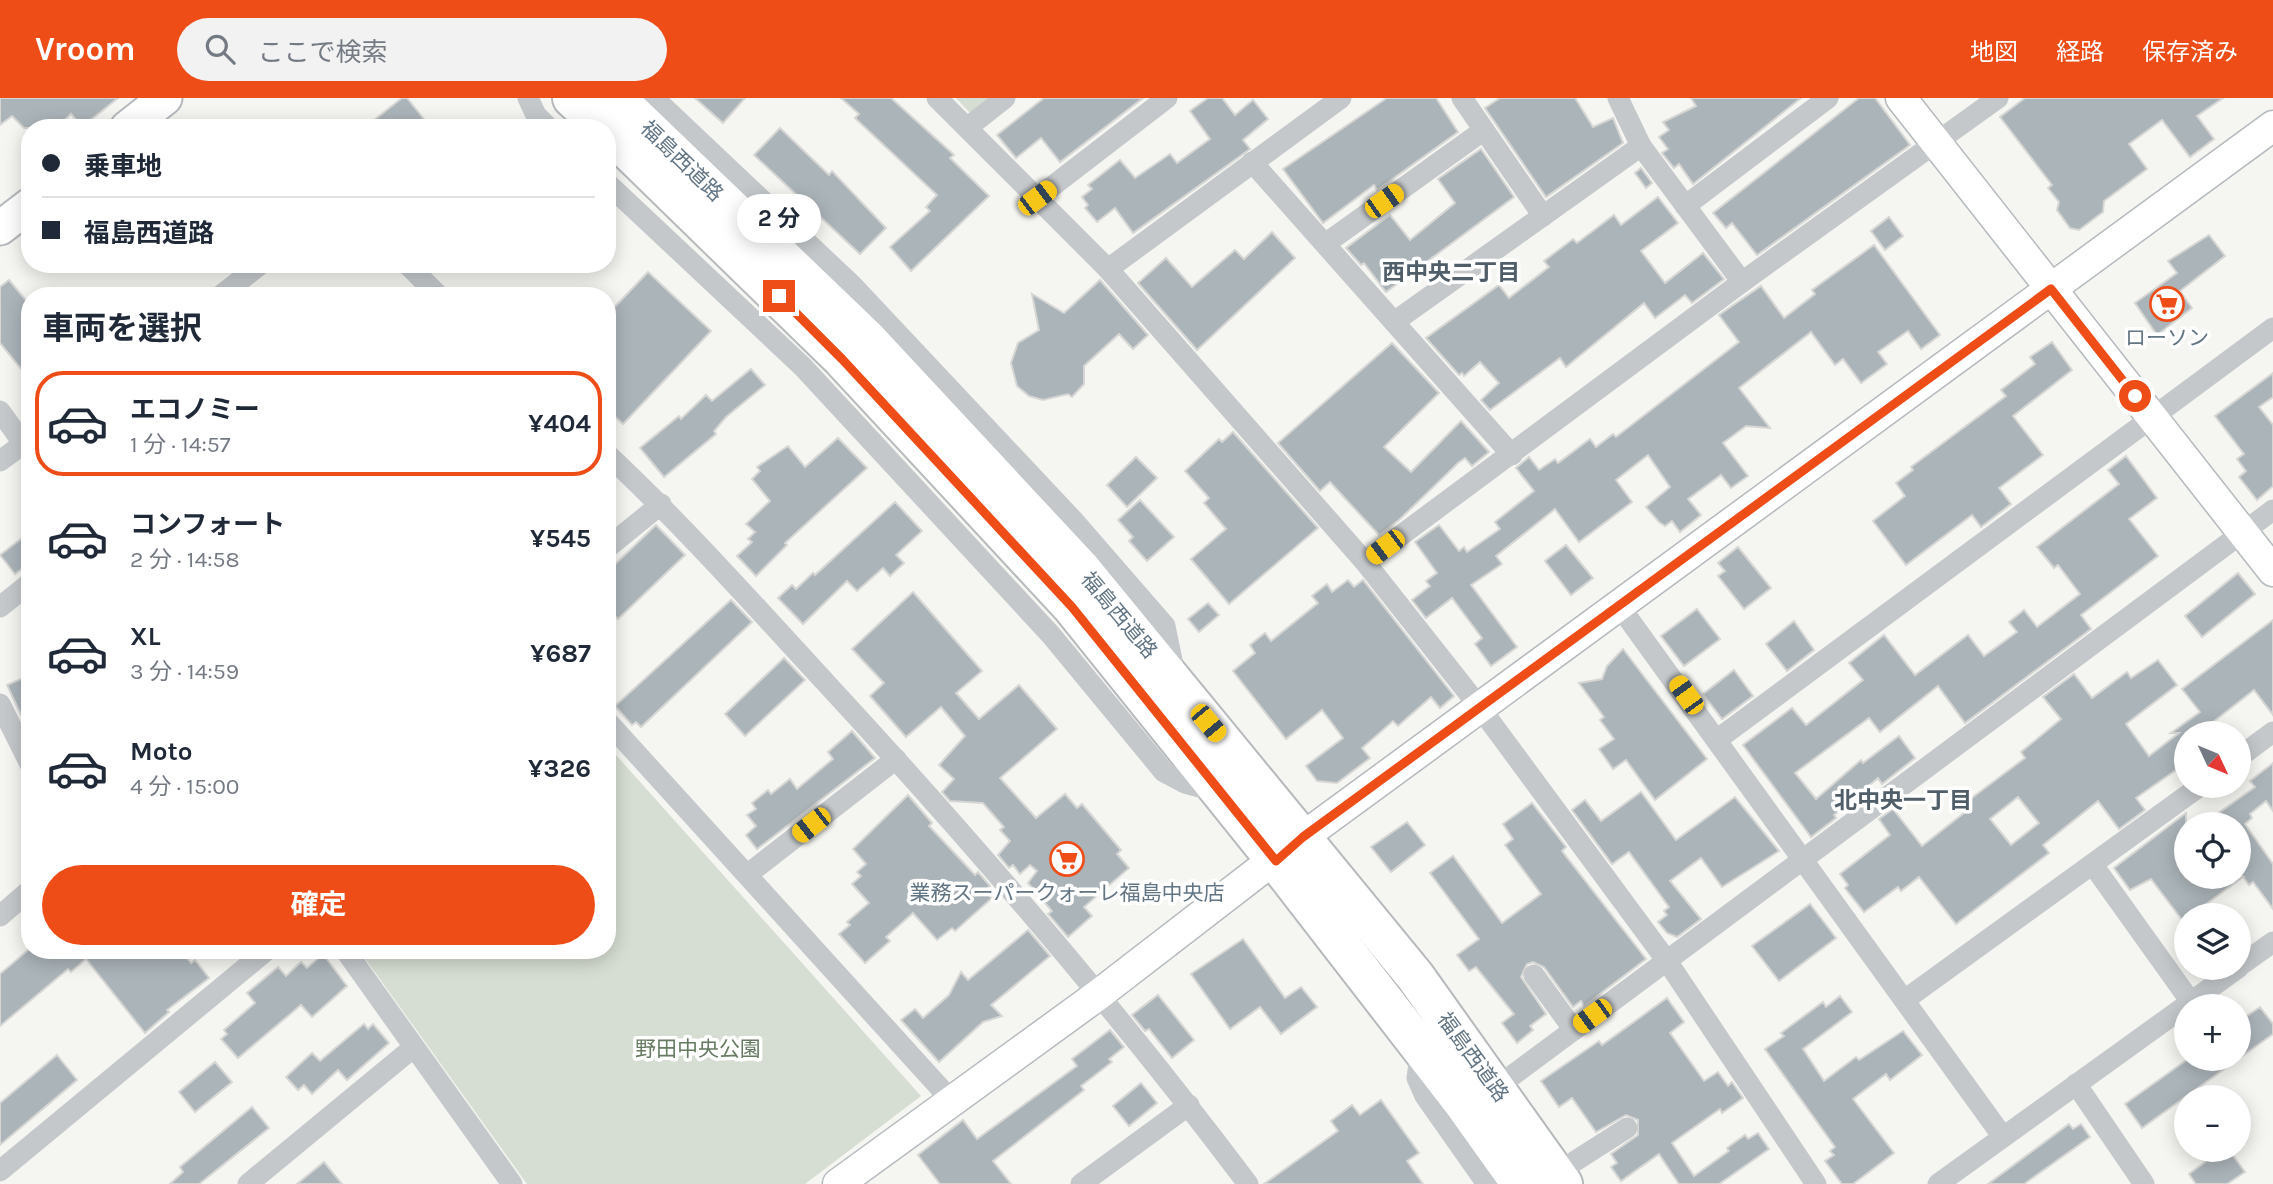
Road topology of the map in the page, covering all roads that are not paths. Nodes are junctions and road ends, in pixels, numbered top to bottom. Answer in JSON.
{"nodes":[{"id":1,"x":165,"y":98,"type":"edge"},
{"id":2,"x":528,"y":98,"type":"edge"},
{"id":3,"x":572,"y":98,"type":"edge"},
{"id":4,"x":616,"y":98,"type":"edge"},
{"id":5,"x":654,"y":98,"type":"edge"},
{"id":6,"x":937,"y":98,"type":"edge"},
{"id":7,"x":1004,"y":98,"type":"edge"},
{"id":8,"x":1167,"y":98,"type":"edge"},
{"id":9,"x":1341,"y":98,"type":"edge"},
{"id":10,"x":1462,"y":98,"type":"edge"},
{"id":11,"x":1618,"y":98,"type":"edge"},
{"id":12,"x":1828,"y":98,"type":"edge"},
{"id":13,"x":1901,"y":98,"type":"edge"},
{"id":14,"x":1998,"y":98,"type":"edge"},
{"id":15,"x":138,"y":119,"type":"edge"},
{"id":16,"x":540,"y":119,"type":"edge"},
{"id":17,"x":595,"y":119,"type":"edge"},
{"id":18,"x":2273,"y":126,"type":"edge"},
{"id":19,"x":967,"y":128,"type":"junction"},
{"id":20,"x":1484,"y":130,"type":"junction"},
{"id":21,"x":616,"y":139,"type":"edge"},
{"id":22,"x":1935,"y":142,"type":"junction"},
{"id":23,"x":1641,"y":145,"type":"junction"},
{"id":24,"x":1252,"y":162,"type":"junction"},
{"id":25,"x":616,"y":191,"type":"edge"},
{"id":26,"x":1037,"y":198,"type":"junction"},
{"id":27,"x":1685,"y":205,"type":"junction"},
{"id":28,"x":21,"y":212,"type":"edge"},
{"id":29,"x":1543,"y":216,"type":"junction"},
{"id":30,"x":0,"y":229,"type":"edge"},
{"id":31,"x":1325,"y":244,"type":"junction"},
{"id":32,"x":1108,"y":269,"type":"junction"},
{"id":33,"x":249,"y":273,"type":"edge"},
{"id":34,"x":416,"y":273,"type":"edge"},
{"id":35,"x":1742,"y":282,"type":"junction"},
{"id":36,"x":232,"y":287,"type":"edge"},
{"id":37,"x":430,"y":287,"type":"edge"},
{"id":38,"x":2051,"y":289,"type":"junction"},
{"id":39,"x":1394,"y":323,"type":"junction"},
{"id":40,"x":2273,"y":328,"type":"edge"},
{"id":41,"x":0,"y":411,"type":"edge"},
{"id":42,"x":2151,"y":417,"type":"junction"},
{"id":43,"x":21,"y":436,"type":"edge"},
{"id":44,"x":21,"y":449,"type":"edge"},
{"id":45,"x":1512,"y":454,"type":"junction"},
{"id":46,"x":0,"y":461,"type":"edge"},
{"id":47,"x":616,"y":462,"type":"edge"},
{"id":48,"x":661,"y":504,"type":"junction"},
{"id":49,"x":2273,"y":510,"type":"edge"},
{"id":50,"x":2243,"y":532,"type":"junction"},
{"id":51,"x":616,"y":541,"type":"edge"},
{"id":52,"x":1365,"y":562,"type":"junction"},
{"id":53,"x":2273,"y":571,"type":"edge"},
{"id":54,"x":21,"y":590,"type":"edge"},
{"id":55,"x":0,"y":607,"type":"edge"},
{"id":56,"x":1620,"y":607,"type":"junction"},
{"id":57,"x":1176,"y":685,"type":"junction"},
{"id":58,"x":0,"y":704,"type":"edge"},
{"id":59,"x":1481,"y":709,"type":"junction"},
{"id":60,"x":616,"y":731,"type":"edge"},
{"id":61,"x":2273,"y":732,"type":"edge"},
{"id":62,"x":1718,"y":740,"type":"junction"},
{"id":63,"x":21,"y":746,"type":"edge"},
{"id":64,"x":2251,"y":748,"type":"edge"},
{"id":65,"x":896,"y":759,"type":"junction"},
{"id":66,"x":1221,"y":792,"type":"junction"},
{"id":67,"x":2184,"y":798,"type":"edge"},
{"id":68,"x":1289,"y":849,"type":"junction"},
{"id":69,"x":1803,"y":860,"type":"junction"},
{"id":70,"x":2093,"y":865,"type":"junction"},
{"id":71,"x":748,"y":874,"type":"junction"},
{"id":72,"x":21,"y":898,"type":"edge"},
{"id":73,"x":0,"y":916,"type":"edge"},
{"id":74,"x":2273,"y":942,"type":"edge"},
{"id":75,"x":2251,"y":958,"type":"edge"},
{"id":76,"x":256,"y":959,"type":"edge"},
{"id":77,"x":351,"y":959,"type":"edge"},
{"id":78,"x":1667,"y":961,"type":"junction"},
{"id":79,"x":1534,"y":975,"type":"dead end"},
{"id":80,"x":1415,"y":976,"type":"junction"},
{"id":81,"x":2221,"y":980,"type":"edge"},
{"id":82,"x":2185,"y":994,"type":"edge"},
{"id":83,"x":2202,"y":994,"type":"edge"},
{"id":84,"x":1098,"y":995,"type":"junction"},
{"id":85,"x":1906,"y":999,"type":"junction"},
{"id":86,"x":2174,"y":1014,"type":"edge"},
{"id":87,"x":1574,"y":1030,"type":"junction"},
{"id":88,"x":414,"y":1047,"type":"junction"},
{"id":89,"x":1421,"y":1049,"type":"junction"},
{"id":90,"x":1509,"y":1078,"type":"junction"},
{"id":91,"x":2076,"y":1084,"type":"junction"},
{"id":92,"x":952,"y":1101,"type":"junction"},
{"id":93,"x":1189,"y":1105,"type":"junction"},
{"id":94,"x":1627,"y":1128,"type":"dead end"},
{"id":95,"x":2003,"y":1137,"type":"junction"},
{"id":96,"x":0,"y":1171,"type":"edge"},
{"id":97,"x":1566,"y":1175,"type":"edge"},
{"id":98,"x":248,"y":1184,"type":"edge"},
{"id":99,"x":512,"y":1184,"type":"edge"},
{"id":100,"x":838,"y":1184,"type":"edge"},
{"id":101,"x":1081,"y":1184,"type":"edge"},
{"id":102,"x":1248,"y":1184,"type":"edge"},
{"id":103,"x":1487,"y":1184,"type":"edge"},
{"id":104,"x":1521,"y":1184,"type":"edge"},
{"id":105,"x":1582,"y":1184,"type":"edge"},
{"id":106,"x":1816,"y":1184,"type":"edge"},
{"id":107,"x":1938,"y":1184,"type":"edge"},
{"id":108,"x":2144,"y":1184,"type":"edge"}],
"edges":[{"from":1,"to":15,"type":"main road"},
{"from":2,"to":16,"type":"street"},
{"from":3,"to":17,"type":"highway","name":"福島西道路"},
{"from":4,"to":57,"type":"highway","name":"福島西道路"},
{"from":5,"to":57,"type":"street"},
{"from":6,"to":19,"type":"street"},
{"from":7,"to":19,"type":"street"},
{"from":8,"to":26,"type":"street"},
{"from":9,"to":24,"type":"street"},
{"from":10,"to":20,"type":"street"},
{"from":11,"to":23,"type":"street"},
{"from":12,"to":27,"type":"street"},
{"from":13,"to":22,"type":"street"},
{"from":14,"to":22,"type":"street"},
{"from":18,"to":38,"type":"street"},
{"from":19,"to":26,"type":"street"},
{"from":20,"to":29,"type":"street"},
{"from":20,"to":31,"type":"street"},
{"from":21,"to":66,"type":"highway","name":"福島西道路"},
{"from":22,"to":35,"type":"street"},
{"from":22,"to":38,"type":"street"},
{"from":23,"to":27,"type":"street"},
{"from":23,"to":29,"type":"street"},
{"from":24,"to":31,"type":"street"},
{"from":24,"to":32,"type":"street"},
{"from":25,"to":66,"type":"street"},
{"from":26,"to":32,"type":"street"},
{"from":27,"to":35,"type":"street"},
{"from":28,"to":30,"type":"main road"},
{"from":29,"to":39,"type":"street"},
{"from":31,"to":39,"type":"street"},
{"from":32,"to":52,"type":"street"},
{"from":33,"to":36,"type":"street"},
{"from":34,"to":37,"type":"street"},
{"from":35,"to":45,"type":"street"},
{"from":38,"to":42,"type":"street"},
{"from":38,"to":56,"type":"street"},
{"from":39,"to":45,"type":"street"},
{"from":40,"to":42,"type":"street"},
{"from":41,"to":43,"type":"street"},
{"from":42,"to":50,"type":"street"},
{"from":42,"to":62,"type":"street"},
{"from":44,"to":46,"type":"street"},
{"from":45,"to":52,"type":"street"},
{"from":47,"to":48,"type":"street"},
{"from":48,"to":51,"type":"street"},
{"from":48,"to":65,"type":"street"},
{"from":49,"to":50,"type":"street"},
{"from":50,"to":53,"type":"street"},
{"from":50,"to":69,"type":"street"},
{"from":52,"to":59,"type":"street"},
{"from":54,"to":55,"type":"street"},
{"from":56,"to":59,"type":"street"},
{"from":56,"to":62,"type":"street"},
{"from":57,"to":68,"type":"highway","name":"福島西道路"},
{"from":58,"to":63,"type":"street"},
{"from":59,"to":68,"type":"street"},
{"from":59,"to":78,"type":"street"},
{"from":60,"to":71,"type":"street"},
{"from":61,"to":64,"type":"street"},
{"from":62,"to":69,"type":"street"},
{"from":65,"to":71,"type":"street"},
{"from":65,"to":84,"type":"street"},
{"from":66,"to":68,"type":"highway","name":"福島西道路"},
{"from":67,"to":70,"type":"street"},
{"from":68,"to":80,"type":"highway","name":"福島西道路"},
{"from":68,"to":84,"type":"street"},
{"from":68,"to":89,"type":"highway","name":"福島西道路"},
{"from":69,"to":78,"type":"street"},
{"from":69,"to":85,"type":"street"},
{"from":70,"to":82,"type":"street"},
{"from":70,"to":85,"type":"street"},
{"from":71,"to":92,"type":"street"},
{"from":72,"to":73,"type":"street"},
{"from":74,"to":75,"type":"street"},
{"from":76,"to":96,"type":"street"},
{"from":77,"to":88,"type":"street"},
{"from":78,"to":87,"type":"street"},
{"from":78,"to":106,"type":"street"},
{"from":79,"to":87,"type":"street"},
{"from":80,"to":90,"type":"street"},
{"from":80,"to":97,"type":"highway","name":"福島西道路"},
{"from":81,"to":83,"type":"street"},
{"from":84,"to":92,"type":"street"},
{"from":84,"to":93,"type":"street"},
{"from":85,"to":95,"type":"street"},
{"from":86,"to":91,"type":"street"},
{"from":87,"to":90,"type":"street"},
{"from":88,"to":98,"type":"street"},
{"from":88,"to":99,"type":"street"},
{"from":89,"to":103,"type":"street"},
{"from":89,"to":104,"type":"highway","name":"福島西道路"},
{"from":90,"to":97,"type":"street"},
{"from":91,"to":95,"type":"street"},
{"from":91,"to":108,"type":"street"},
{"from":92,"to":100,"type":"street"},
{"from":93,"to":101,"type":"street"},
{"from":93,"to":102,"type":"street"},
{"from":94,"to":97,"type":"street"},
{"from":95,"to":107,"type":"street"},
{"from":97,"to":105,"type":"street"}]}
